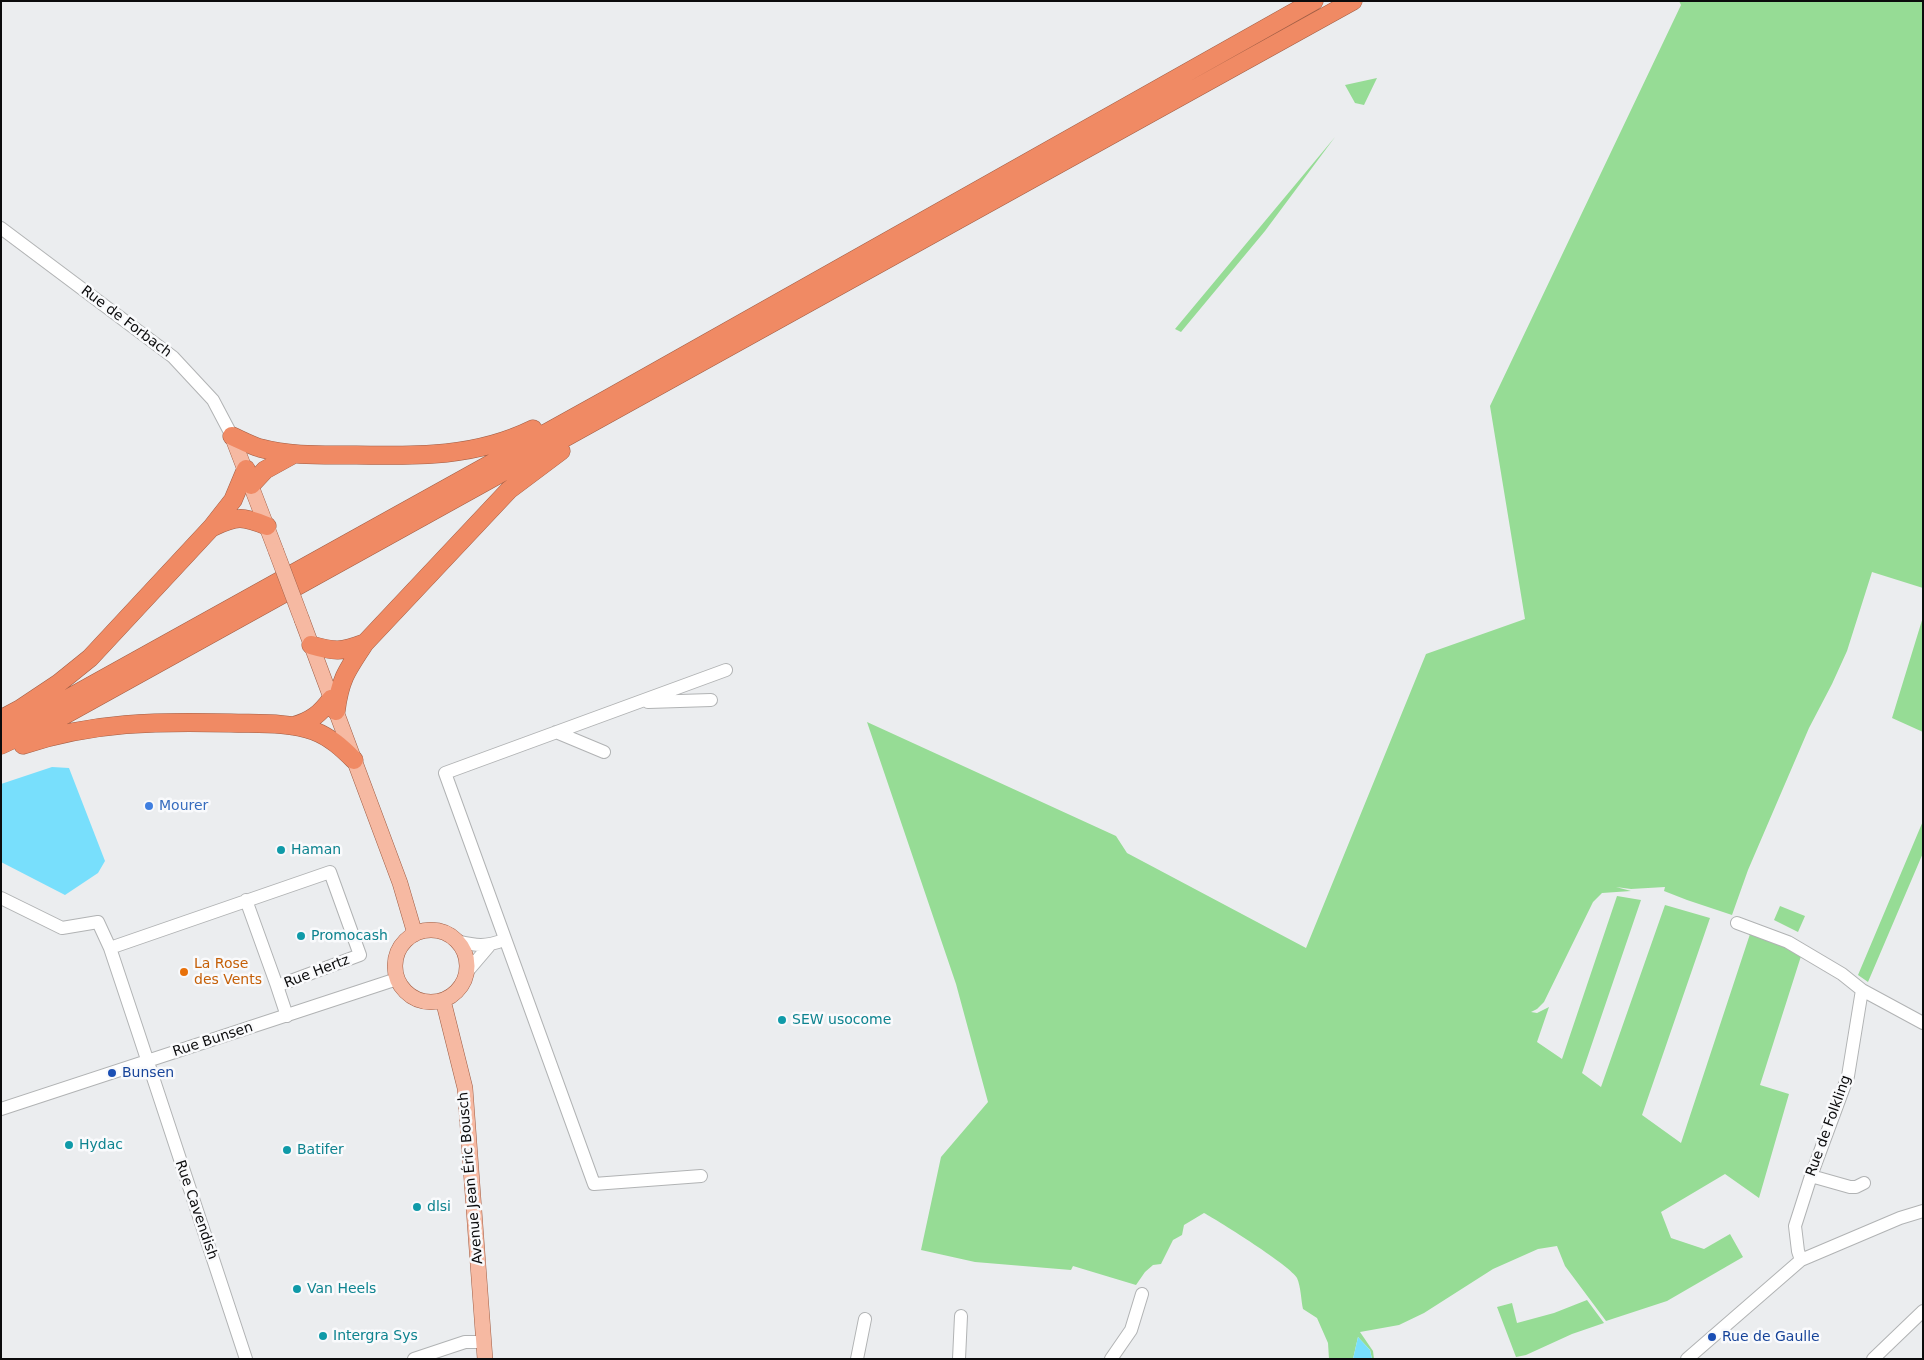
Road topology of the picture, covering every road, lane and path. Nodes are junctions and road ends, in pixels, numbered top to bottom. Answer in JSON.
{"nodes":[{"id":1,"x":1314,"y":1,"type":"edge"},
{"id":2,"x":1353,"y":1,"type":"edge"},
{"id":3,"x":1,"y":228,"type":"edge"},
{"id":4,"x":674,"y":377,"type":"junction"},
{"id":5,"x":609,"y":398,"type":"junction"},
{"id":6,"x":232,"y":436,"type":"junction"},
{"id":7,"x":294,"y":454,"type":"junction"},
{"id":8,"x":248,"y":477,"type":"junction"},
{"id":9,"x":267,"y":526,"type":"junction"},
{"id":10,"x":211,"y":528,"type":"junction"},
{"id":11,"x":365,"y":643,"type":"junction"},
{"id":12,"x":311,"y":644,"type":"junction"},
{"id":13,"x":726,"y":670,"type":"dead end"},
{"id":14,"x":711,"y":700,"type":"dead end"},
{"id":15,"x":636,"y":703,"type":"junction"},
{"id":16,"x":333,"y":705,"type":"junction"},
{"id":17,"x":1,"y":719,"type":"edge"},
{"id":18,"x":293,"y":726,"type":"junction"},
{"id":19,"x":1,"y":730,"type":"edge"},
{"id":20,"x":556,"y":732,"type":"junction"},
{"id":21,"x":1,"y":745,"type":"edge"},
{"id":22,"x":604,"y":752,"type":"dead end"},
{"id":23,"x":1,"y":753,"type":"edge"},
{"id":24,"x":354,"y":760,"type":"junction"},
{"id":25,"x":1,"y":898,"type":"edge"},
{"id":26,"x":246,"y":900,"type":"junction"},
{"id":27,"x":1737,"y":923,"type":"dead end"},
{"id":28,"x":415,"y":934,"type":"junction"},
{"id":29,"x":504,"y":940,"type":"junction"},
{"id":30,"x":457,"y":941,"type":"junction"},
{"id":31,"x":489,"y":946,"type":"junction"},
{"id":32,"x":110,"y":948,"type":"junction"},
{"id":33,"x":466,"y":973,"type":"junction"},
{"id":34,"x":397,"y":980,"type":"junction"},
{"id":35,"x":277,"y":986,"type":"junction"},
{"id":36,"x":1862,"y":990,"type":"junction"},
{"id":37,"x":443,"y":1000,"type":"junction"},
{"id":38,"x":287,"y":1016,"type":"junction"},
{"id":39,"x":1923,"y":1023,"type":"edge"},
{"id":40,"x":147,"y":1061,"type":"junction"},
{"id":41,"x":1,"y":1109,"type":"edge"},
{"id":42,"x":701,"y":1176,"type":"dead end"},
{"id":43,"x":1811,"y":1176,"type":"junction"},
{"id":44,"x":1864,"y":1183,"type":"dead end"},
{"id":45,"x":1923,"y":1211,"type":"edge"},
{"id":46,"x":1801,"y":1260,"type":"junction"},
{"id":47,"x":1142,"y":1294,"type":"dead end"},
{"id":48,"x":1923,"y":1311,"type":"edge"},
{"id":49,"x":961,"y":1316,"type":"dead end"},
{"id":50,"x":865,"y":1319,"type":"dead end"},
{"id":51,"x":484,"y":1342,"type":"junction"},
{"id":52,"x":246,"y":1359,"type":"edge"},
{"id":53,"x":414,"y":1359,"type":"edge"},
{"id":54,"x":485,"y":1359,"type":"edge"},
{"id":55,"x":857,"y":1359,"type":"edge"},
{"id":56,"x":959,"y":1359,"type":"edge"},
{"id":57,"x":1111,"y":1359,"type":"edge"},
{"id":58,"x":1687,"y":1359,"type":"edge"},
{"id":59,"x":1873,"y":1359,"type":"edge"}],
"edges":[{"from":1,"to":5,"type":"highway"},
{"from":2,"to":4,"type":"highway"},
{"from":3,"to":6,"type":"street","name":"Rue de Forbach"},
{"from":4,"to":11,"type":"highway"},
{"from":4,"to":21,"type":"highway"},
{"from":5,"to":7,"type":"highway"},
{"from":5,"to":19,"type":"highway"},
{"from":6,"to":7,"type":"highway"},
{"from":6,"to":8,"type":"main road"},
{"from":7,"to":8,"type":"highway"},
{"from":8,"to":9,"type":"main road"},
{"from":8,"to":10,"type":"highway"},
{"from":9,"to":10,"type":"highway"},
{"from":9,"to":12,"type":"main road","bridge":true},
{"from":10,"to":17,"type":"highway"},
{"from":11,"to":12,"type":"highway"},
{"from":11,"to":16,"type":"highway"},
{"from":12,"to":16,"type":"main road"},
{"from":13,"to":15,"type":"street"},
{"from":14,"to":15,"type":"street"},
{"from":15,"to":20,"type":"street"},
{"from":16,"to":18,"type":"highway"},
{"from":16,"to":24,"type":"main road"},
{"from":18,"to":23,"type":"highway"},
{"from":18,"to":24,"type":"highway"},
{"from":20,"to":22,"type":"street"},
{"from":20,"to":29,"type":"street"},
{"from":24,"to":28,"type":"main road"},
{"from":25,"to":32,"type":"street"},
{"from":26,"to":32,"type":"street","name":"Rue Hertz"},
{"from":26,"to":35,"type":"street","name":"Rue Hertz"},
{"from":26,"to":35,"type":"street","name":"Rue Hertz"},
{"from":27,"to":36,"type":"street"},
{"from":28,"to":30,"type":"main road"},
{"from":28,"to":34,"type":"main road"},
{"from":29,"to":31,"type":"street"},
{"from":29,"to":42,"type":"street"},
{"from":30,"to":31,"type":"street"},
{"from":30,"to":33,"type":"main road"},
{"from":31,"to":33,"type":"street"},
{"from":32,"to":40,"type":"street"},
{"from":33,"to":37,"type":"main road"},
{"from":34,"to":37,"type":"main road"},
{"from":34,"to":38,"type":"street","name":"Rue Bunsen"},
{"from":35,"to":38,"type":"street"},
{"from":36,"to":39,"type":"street"},
{"from":36,"to":43,"type":"street","name":"Rue de Folkling"},
{"from":37,"to":51,"type":"main road","name":"Avenue Jean Éric Bousch"},
{"from":38,"to":40,"type":"street","name":"Rue Bunsen"},
{"from":40,"to":41,"type":"street","name":"Rue Bunsen"},
{"from":40,"to":52,"type":"street","name":"Rue Cavendish"},
{"from":43,"to":44,"type":"street"},
{"from":43,"to":46,"type":"street","name":"Rue de Folkling"},
{"from":45,"to":46,"type":"street"},
{"from":46,"to":58,"type":"street"},
{"from":47,"to":57,"type":"street"},
{"from":48,"to":59,"type":"street"},
{"from":49,"to":56,"type":"street"},
{"from":50,"to":55,"type":"street"},
{"from":51,"to":53,"type":"street"},
{"from":51,"to":54,"type":"main road","name":"Avenue Jean Éric Bousch"}]}
